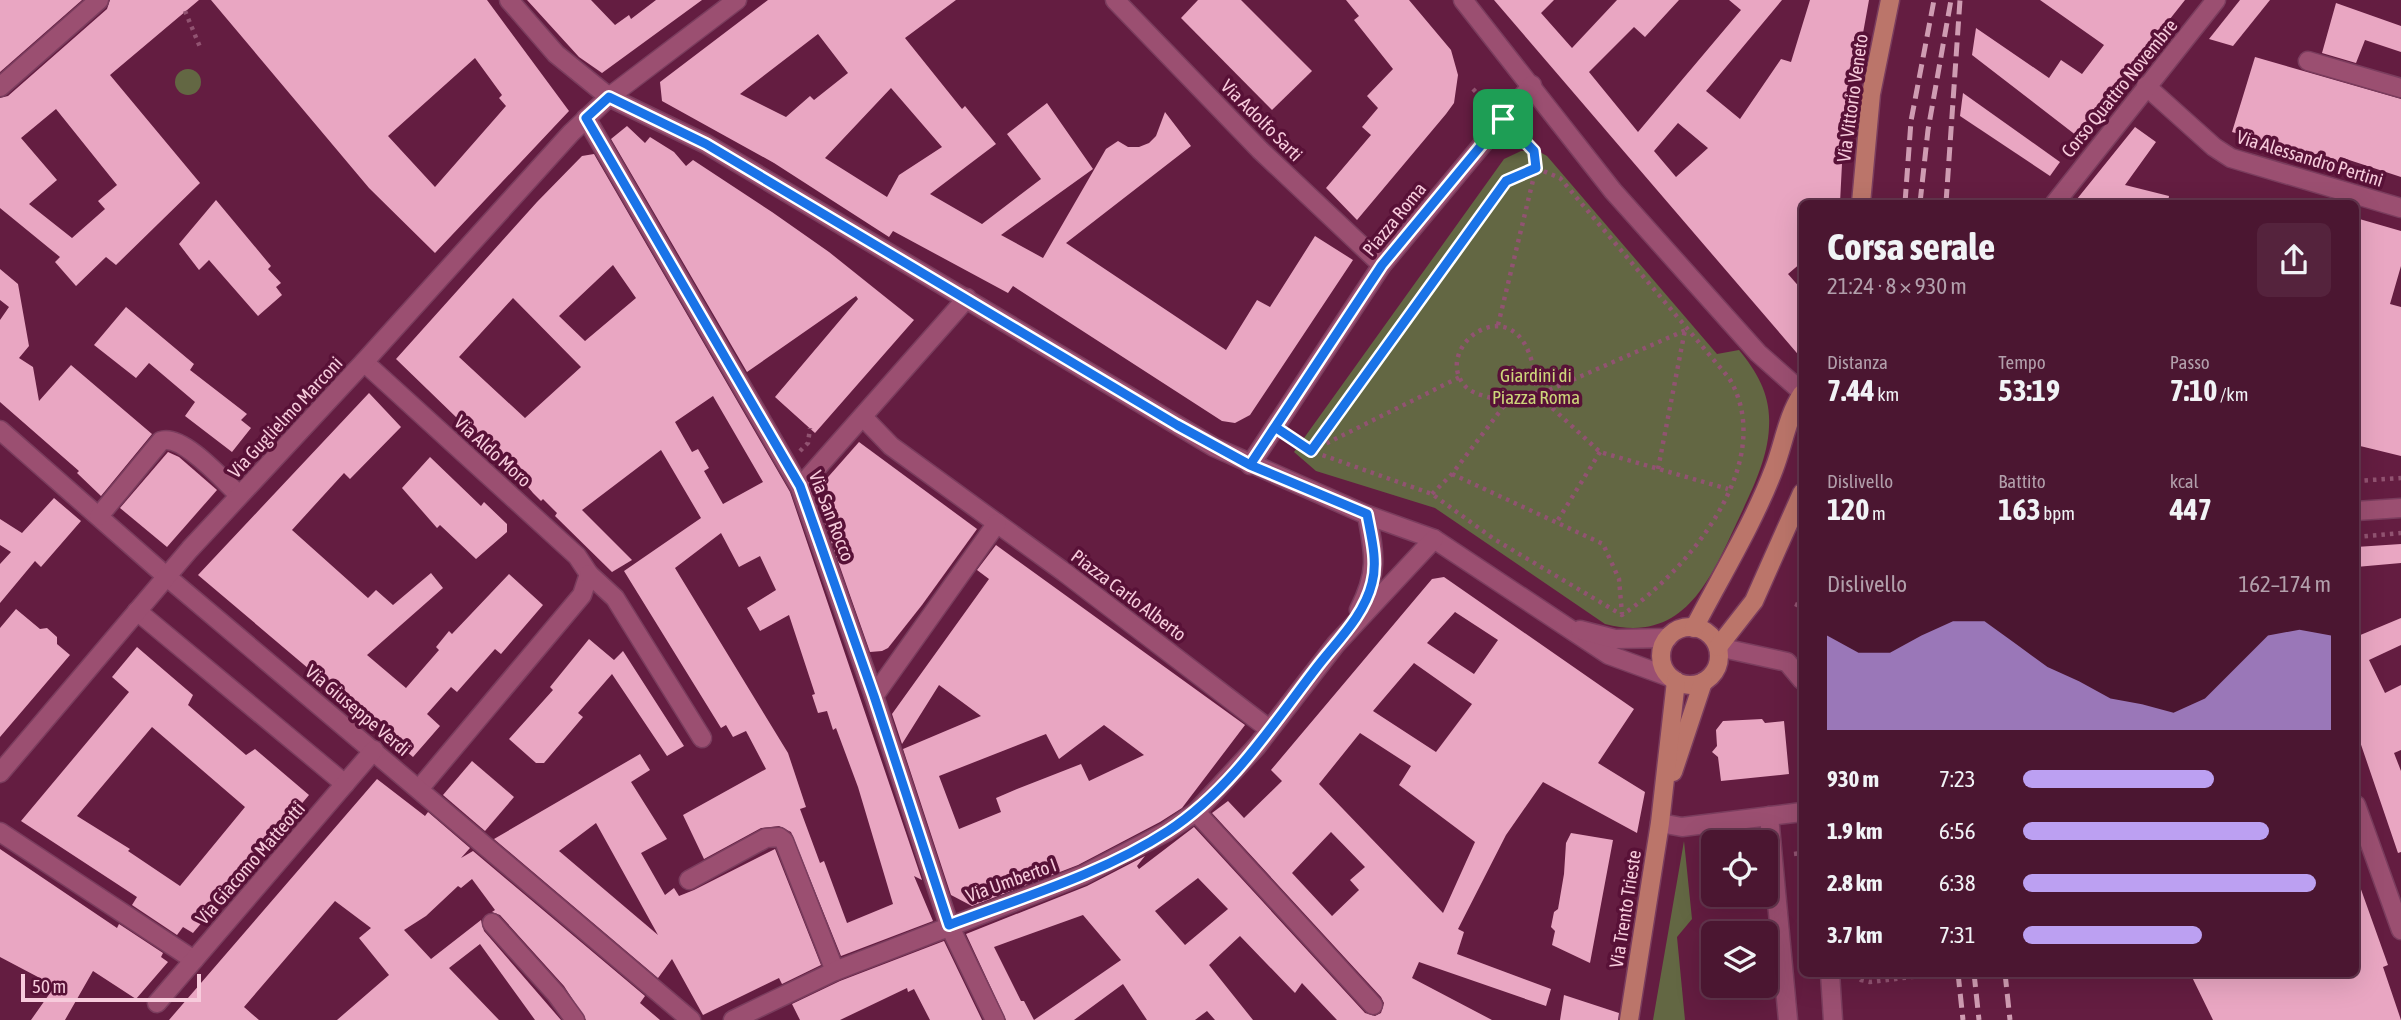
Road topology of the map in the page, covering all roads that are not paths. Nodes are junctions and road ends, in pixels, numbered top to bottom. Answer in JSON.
{"nodes":[{"id":1,"x":99,"y":0,"type":"edge"},
{"id":2,"x":509,"y":0,"type":"edge"},
{"id":3,"x":737,"y":0,"type":"edge"},
{"id":4,"x":1115,"y":0,"type":"edge"},
{"id":5,"x":1463,"y":0,"type":"edge"},
{"id":6,"x":1890,"y":0,"type":"edge"},
{"id":7,"x":2216,"y":0,"type":"edge"},
{"id":8,"x":2308,"y":61,"type":"dead end"},
{"id":9,"x":1532,"y":85,"type":"junction"},
{"id":10,"x":2146,"y":86,"type":"junction"},
{"id":11,"x":0,"y":87,"type":"edge"},
{"id":12,"x":2401,"y":88,"type":"edge"},
{"id":13,"x":609,"y":97,"type":"junction"},
{"id":14,"x":586,"y":118,"type":"junction"},
{"id":15,"x":1861,"y":200,"type":"edge"},
{"id":16,"x":2057,"y":200,"type":"edge"},
{"id":17,"x":2401,"y":208,"type":"edge"},
{"id":18,"x":1382,"y":265,"type":"junction"},
{"id":19,"x":967,"y":298,"type":"junction"},
{"id":20,"x":364,"y":362,"type":"junction"},
{"id":21,"x":1799,"y":390,"type":"edge"},
{"id":22,"x":1799,"y":398,"type":"edge"},
{"id":23,"x":863,"y":417,"type":"junction"},
{"id":24,"x":0,"y":430,"type":"edge"},
{"id":25,"x":1250,"y":465,"type":"junction"},
{"id":26,"x":800,"y":486,"type":"junction"},
{"id":27,"x":239,"y":495,"type":"junction"},
{"id":28,"x":1799,"y":500,"type":"edge"},
{"id":29,"x":2401,"y":508,"type":"edge"},
{"id":30,"x":2359,"y":512,"type":"edge"},
{"id":31,"x":1367,"y":514,"type":"junction"},
{"id":32,"x":99,"y":516,"type":"junction"},
{"id":33,"x":997,"y":523,"type":"junction"},
{"id":34,"x":1434,"y":539,"type":"junction"},
{"id":35,"x":589,"y":574,"type":"junction"},
{"id":36,"x":166,"y":576,"type":"junction"},
{"id":37,"x":137,"y":611,"type":"junction"},
{"id":38,"x":1570,"y":627,"type":"junction"},
{"id":39,"x":1693,"y":628,"type":"junction"},
{"id":40,"x":1349,"y":629,"type":"junction"},
{"id":41,"x":1668,"y":638,"type":"junction"},
{"id":42,"x":1718,"y":647,"type":"junction"},
{"id":43,"x":1799,"y":676,"type":"edge"},
{"id":44,"x":1674,"y":680,"type":"junction"},
{"id":45,"x":1703,"y":682,"type":"junction"},
{"id":46,"x":874,"y":696,"type":"junction"},
{"id":47,"x":1269,"y":729,"type":"junction"},
{"id":48,"x":702,"y":738,"type":"dead end"},
{"id":49,"x":373,"y":750,"type":"junction"},
{"id":50,"x":0,"y":773,"type":"edge"},
{"id":51,"x":345,"y":785,"type":"junction"},
{"id":52,"x":419,"y":789,"type":"junction"},
{"id":53,"x":1196,"y":812,"type":"junction"},
{"id":54,"x":1799,"y":812,"type":"edge"},
{"id":55,"x":2359,"y":813,"type":"edge"},
{"id":56,"x":1661,"y":814,"type":"junction"},
{"id":57,"x":1769,"y":816,"type":"junction"},
{"id":58,"x":0,"y":832,"type":"edge"},
{"id":59,"x":689,"y":880,"type":"dead end"},
{"id":60,"x":492,"y":923,"type":"dead end"},
{"id":61,"x":949,"y":925,"type":"junction"},
{"id":62,"x":2401,"y":930,"type":"edge"},
{"id":63,"x":194,"y":960,"type":"junction"},
{"id":64,"x":835,"y":971,"type":"junction"},
{"id":65,"x":1830,"y":977,"type":"edge"},
{"id":66,"x":157,"y":1003,"type":"dead end"},
{"id":67,"x":1373,"y":1005,"type":"dead end"},
{"id":68,"x":575,"y":1020,"type":"edge"},
{"id":69,"x":691,"y":1020,"type":"edge"},
{"id":70,"x":733,"y":1020,"type":"edge"},
{"id":71,"x":995,"y":1020,"type":"edge"},
{"id":72,"x":1629,"y":1020,"type":"edge"},
{"id":73,"x":1788,"y":1020,"type":"edge"},
{"id":74,"x":1833,"y":1020,"type":"edge"}],
"edges":[{"from":1,"to":11,"type":"street"},
{"from":2,"to":13,"type":"street"},
{"from":3,"to":13,"type":"street","name":"Via Guglielmo Marconi"},
{"from":4,"to":18,"type":"street","name":"Via Adolfo Sarti"},
{"from":5,"to":9,"type":"street"},
{"from":6,"to":15,"type":"main road","name":"Via Vittorio Veneto"},
{"from":7,"to":10,"type":"street","name":"Corso Quattro Novembre"},
{"from":8,"to":12,"type":"street"},
{"from":9,"to":18,"type":"street","name":"Piazza Roma"},
{"from":9,"to":21,"type":"street"},
{"from":10,"to":16,"type":"street","name":"Corso Quattro Novembre"},
{"from":10,"to":17,"type":"street","name":"Via Alessandro Pertini"},
{"from":13,"to":14,"type":"street","name":"Via Guglielmo Marconi"},
{"from":13,"to":19,"type":"street"},
{"from":14,"to":20,"type":"street","name":"Via Guglielmo Marconi"},
{"from":14,"to":26,"type":"street","name":"Via San Rocco"},
{"from":18,"to":25,"type":"street","name":"Piazza Roma"},
{"from":19,"to":23,"type":"street"},
{"from":19,"to":25,"type":"street"},
{"from":20,"to":27,"type":"street","name":"Via Guglielmo Marconi"},
{"from":20,"to":35,"type":"street","name":"Via Aldo Moro"},
{"from":22,"to":39,"type":"main road"},
{"from":23,"to":26,"type":"street"},
{"from":23,"to":33,"type":"street","name":"Piazza Carlo Alberto"},
{"from":24,"to":32,"type":"street","name":"Via Giuseppe Verdi"},
{"from":25,"to":31,"type":"street"},
{"from":26,"to":46,"type":"street","name":"Via San Rocco"},
{"from":27,"to":32,"type":"street"},
{"from":27,"to":36,"type":"street","name":"Via Guglielmo Marconi"},
{"from":28,"to":42,"type":"main road"},
{"from":29,"to":30,"type":"street"},
{"from":31,"to":34,"type":"street"},
{"from":31,"to":40,"type":"street"},
{"from":32,"to":36,"type":"street","name":"Via Giuseppe Verdi"},
{"from":33,"to":46,"type":"street"},
{"from":33,"to":47,"type":"street","name":"Piazza Carlo Alberto"},
{"from":34,"to":38,"type":"street"},
{"from":34,"to":40,"type":"street"},
{"from":35,"to":48,"type":"street","name":"Via Aldo Moro"},
{"from":35,"to":52,"type":"street"},
{"from":36,"to":37,"type":"street","name":"Via Guglielmo Marconi"},
{"from":36,"to":49,"type":"street","name":"Via Giuseppe Verdi"},
{"from":37,"to":50,"type":"street","name":"Via Guglielmo Marconi"},
{"from":37,"to":51,"type":"street"},
{"from":38,"to":41,"type":"street"},
{"from":38,"to":44,"type":"street"},
{"from":39,"to":41,"type":"main road"},
{"from":39,"to":42,"type":"main road"},
{"from":40,"to":47,"type":"street"},
{"from":41,"to":44,"type":"main road"},
{"from":42,"to":43,"type":"street"},
{"from":42,"to":45,"type":"main road"},
{"from":44,"to":45,"type":"main road"},
{"from":44,"to":56,"type":"main road"},
{"from":45,"to":56,"type":"main road"},
{"from":46,"to":61,"type":"street","name":"Via San Rocco"},
{"from":47,"to":53,"type":"street","name":"Via Umberto I"},
{"from":49,"to":51,"type":"street","name":"Via Giacomo Matteotti"},
{"from":49,"to":52,"type":"street","name":"Via Giuseppe Verdi"},
{"from":51,"to":63,"type":"street","name":"Via Giacomo Matteotti"},
{"from":52,"to":69,"type":"street","name":"Via Giuseppe Verdi"},
{"from":53,"to":61,"type":"street","name":"Via Umberto I"},
{"from":53,"to":67,"type":"street"},
{"from":54,"to":57,"type":"street"},
{"from":55,"to":62,"type":"street"},
{"from":56,"to":57,"type":"street"},
{"from":56,"to":72,"type":"main road","name":"Via Trento Trieste"},
{"from":57,"to":73,"type":"street"},
{"from":58,"to":63,"type":"street"},
{"from":59,"to":64,"type":"street"},
{"from":60,"to":68,"type":"street"},
{"from":61,"to":64,"type":"street","name":"Via Umberto I"},
{"from":61,"to":71,"type":"street","name":"Via San Rocco"},
{"from":63,"to":66,"type":"street","name":"Via Giacomo Matteotti"},
{"from":64,"to":70,"type":"street","name":"Via Umberto I"},
{"from":65,"to":74,"type":"street"}]}
